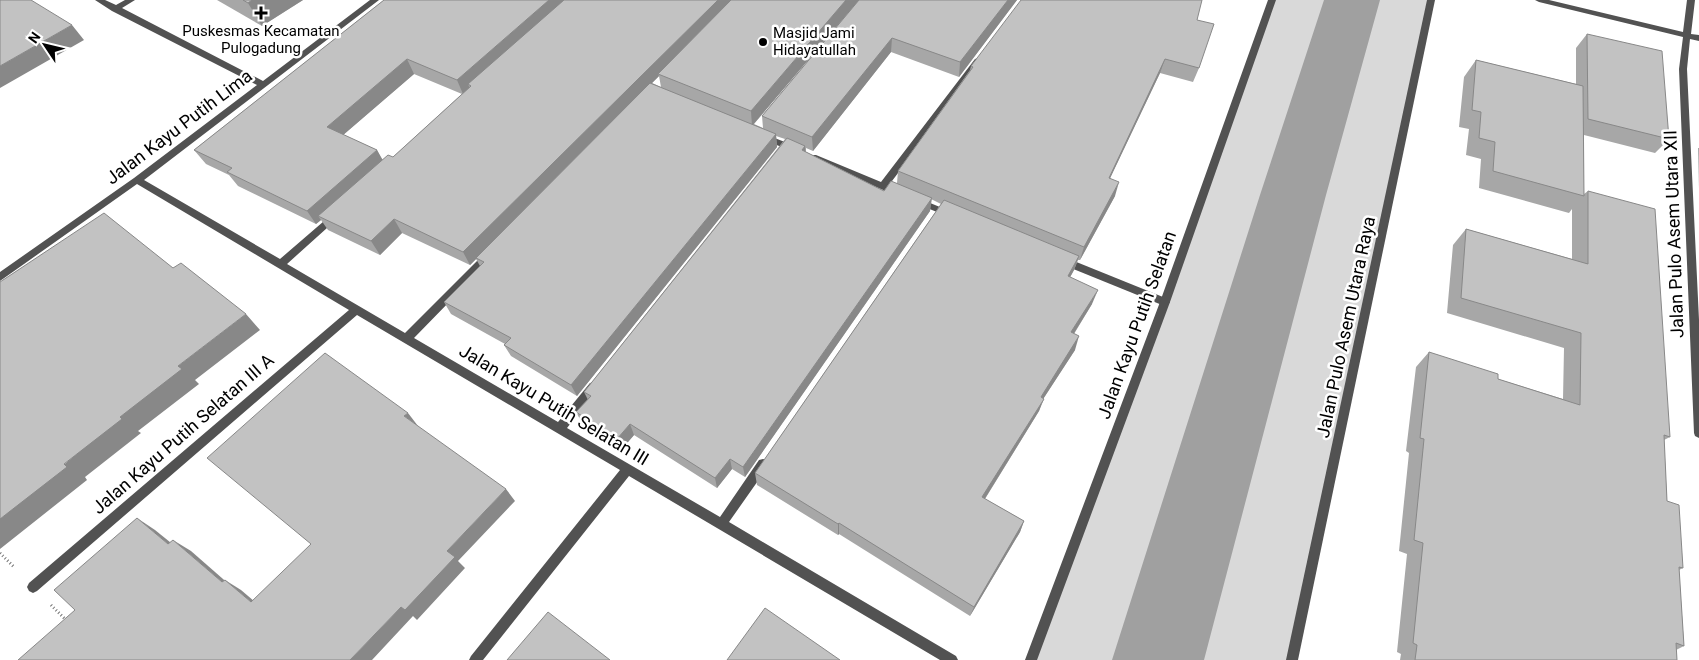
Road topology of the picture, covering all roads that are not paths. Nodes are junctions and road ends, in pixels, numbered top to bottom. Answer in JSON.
{"nodes":[{"id":1,"x":98,"y":0,"type":"edge"},
{"id":2,"x":131,"y":0,"type":"edge"},
{"id":3,"x":375,"y":0,"type":"edge"},
{"id":4,"x":1272,"y":0,"type":"edge"},
{"id":5,"x":1431,"y":0,"type":"edge"},
{"id":6,"x":1539,"y":0,"type":"edge"},
{"id":7,"x":1691,"y":0,"type":"edge"},
{"id":8,"x":115,"y":9,"type":"junction"},
{"id":9,"x":1687,"y":35,"type":"junction"},
{"id":10,"x":1699,"y":38,"type":"edge"},
{"id":11,"x":985,"y":52,"type":"edge"},
{"id":12,"x":263,"y":84,"type":"junction"},
{"id":13,"x":754,"y":133,"type":"edge"},
{"id":14,"x":137,"y":180,"type":"junction"},
{"id":15,"x":882,"y":186,"type":"junction"},
{"id":16,"x":340,"y":211,"type":"edge"},
{"id":17,"x":1694,"y":212,"type":"edge"},
{"id":18,"x":954,"y":216,"type":"edge"},
{"id":19,"x":498,"y":246,"type":"edge"},
{"id":20,"x":1057,"y":258,"type":"edge"},
{"id":21,"x":281,"y":264,"type":"junction"},
{"id":22,"x":0,"y":277,"type":"edge"},
{"id":23,"x":1165,"y":302,"type":"junction"},
{"id":24,"x":357,"y":308,"type":"junction"},
{"id":25,"x":406,"y":338,"type":"junction"},
{"id":26,"x":603,"y":375,"type":"edge"},
{"id":27,"x":560,"y":428,"type":"junction"},
{"id":28,"x":1699,"y":433,"type":"edge"},
{"id":29,"x":771,"y":451,"type":"edge"},
{"id":30,"x":628,"y":469,"type":"junction"},
{"id":31,"x":722,"y":523,"type":"junction"},
{"id":32,"x":33,"y":586,"type":"dead end"},
{"id":33,"x":475,"y":660,"type":"edge"},
{"id":34,"x":952,"y":660,"type":"edge"},
{"id":35,"x":1031,"y":660,"type":"edge"},
{"id":36,"x":1292,"y":660,"type":"edge"}],
"edges":[{"from":1,"to":8,"type":"street"},
{"from":2,"to":8,"type":"street"},
{"from":3,"to":12,"type":"street","name":"Jalan Kayu Putih Lima"},
{"from":4,"to":23,"type":"street","name":"Jalan Kayu Putih Selatan"},
{"from":5,"to":36,"type":"street","name":"Jalan Pulo Asem Utara Raya"},
{"from":6,"to":9,"type":"street"},
{"from":7,"to":9,"type":"street","name":"Jalan Pulo Asem Utara XII"},
{"from":8,"to":12,"type":"street"},
{"from":9,"to":10,"type":"street"},
{"from":9,"to":17,"type":"street","name":"Jalan Pulo Asem Utara XII"},
{"from":11,"to":15,"type":"street"},
{"from":12,"to":14,"type":"street","name":"Jalan Kayu Putih Lima"},
{"from":13,"to":15,"type":"street"},
{"from":14,"to":21,"type":"street","name":"Jalan Kayu Putih Selatan III"},
{"from":14,"to":22,"type":"street","name":"Jalan Kayu Putih Lima"},
{"from":15,"to":18,"type":"street"},
{"from":16,"to":21,"type":"street"},
{"from":17,"to":28,"type":"street","name":"Jalan Pulo Asem Utara XII"},
{"from":19,"to":25,"type":"street"},
{"from":20,"to":23,"type":"street"},
{"from":21,"to":24,"type":"street","name":"Jalan Kayu Putih Selatan III"},
{"from":23,"to":35,"type":"street","name":"Jalan Kayu Putih Selatan"},
{"from":24,"to":25,"type":"street","name":"Jalan Kayu Putih Selatan III"},
{"from":24,"to":32,"type":"street","name":"Jalan Kayu Putih Selatan III A"},
{"from":25,"to":27,"type":"street","name":"Jalan Kayu Putih Selatan III"},
{"from":26,"to":27,"type":"street"},
{"from":27,"to":30,"type":"street","name":"Jalan Kayu Putih Selatan III"},
{"from":29,"to":31,"type":"street"},
{"from":30,"to":31,"type":"street","name":"Jalan Kayu Putih Selatan III"},
{"from":30,"to":33,"type":"street"},
{"from":31,"to":34,"type":"street","name":"Jalan Kayu Putih Selatan III"}]}
